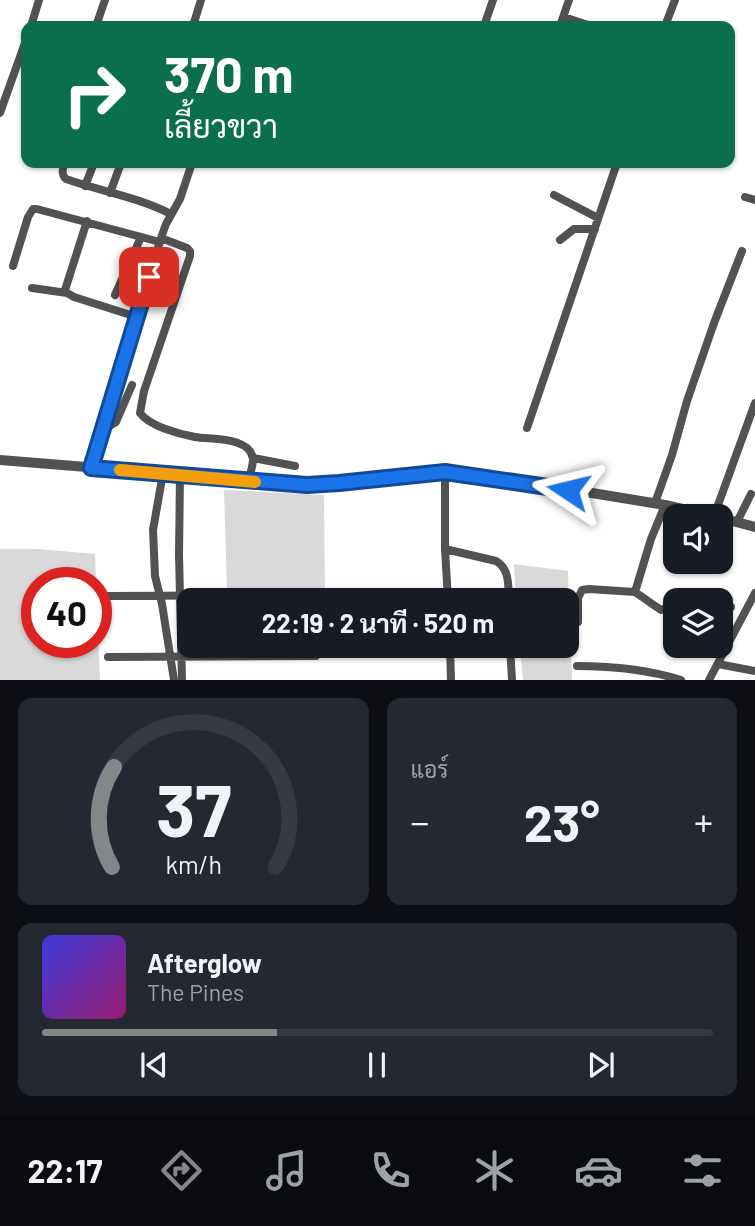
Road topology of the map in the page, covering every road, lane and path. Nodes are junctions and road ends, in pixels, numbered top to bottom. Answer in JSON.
{"nodes":[{"id":1,"x":39,"y":0,"type":"edge"},
{"id":2,"x":105,"y":0,"type":"edge"},
{"id":3,"x":201,"y":0,"type":"edge"},
{"id":4,"x":493,"y":0,"type":"edge"},
{"id":5,"x":569,"y":0,"type":"edge"},
{"id":6,"x":675,"y":0,"type":"edge"},
{"id":7,"x":564,"y":17,"type":"junction"},
{"id":8,"x":33,"y":21,"type":"edge"},
{"id":9,"x":98,"y":21,"type":"edge"},
{"id":10,"x":195,"y":21,"type":"edge"},
{"id":11,"x":486,"y":21,"type":"edge"},
{"id":12,"x":562,"y":21,"type":"edge"},
{"id":13,"x":576,"y":21,"type":"edge"},
{"id":14,"x":667,"y":21,"type":"edge"},
{"id":15,"x":21,"y":54,"type":"edge"},
{"id":16,"x":0,"y":113,"type":"edge"},
{"id":17,"x":63,"y":168,"type":"edge"},
{"id":18,"x":92,"y":168,"type":"edge"},
{"id":19,"x":119,"y":168,"type":"edge"},
{"id":20,"x":190,"y":168,"type":"edge"},
{"id":21,"x":615,"y":168,"type":"edge"},
{"id":22,"x":85,"y":186,"type":"junction"},
{"id":23,"x":110,"y":193,"type":"junction"},
{"id":24,"x":554,"y":195,"type":"dead end"},
{"id":25,"x":745,"y":197,"type":"dead end"},
{"id":26,"x":755,"y":200,"type":"edge"},
{"id":27,"x":171,"y":214,"type":"junction"},
{"id":28,"x":598,"y":218,"type":"junction"},
{"id":29,"x":87,"y":221,"type":"junction"},
{"id":30,"x":595,"y":229,"type":"junction"},
{"id":31,"x":141,"y":237,"type":"junction"},
{"id":32,"x":160,"y":240,"type":"junction"},
{"id":33,"x":560,"y":240,"type":"dead end"},
{"id":34,"x":743,"y":251,"type":"dead end"},
{"id":35,"x":13,"y":266,"type":"dead end"},
{"id":36,"x":32,"y":288,"type":"dead end"},
{"id":37,"x":67,"y":293,"type":"junction"},
{"id":38,"x":115,"y":295,"type":"dead end"},
{"id":39,"x":137,"y":317,"type":"junction"},
{"id":40,"x":132,"y":385,"type":"dead end"},
{"id":41,"x":755,"y":403,"type":"edge"},
{"id":42,"x":105,"y":425,"type":"junction"},
{"id":43,"x":527,"y":428,"type":"dead end"},
{"id":44,"x":253,"y":458,"type":"junction"},
{"id":45,"x":0,"y":460,"type":"edge"},
{"id":46,"x":295,"y":466,"type":"dead end"},
{"id":47,"x":91,"y":468,"type":"junction"},
{"id":48,"x":445,"y":472,"type":"junction"},
{"id":49,"x":163,"y":473,"type":"junction"},
{"id":50,"x":180,"y":475,"type":"junction"},
{"id":51,"x":248,"y":481,"type":"junction"},
{"id":52,"x":751,"y":494,"type":"dead end"},
{"id":53,"x":660,"y":504,"type":"junction"},
{"id":54,"x":718,"y":504,"type":"edge"},
{"id":55,"x":663,"y":505,"type":"edge"},
{"id":56,"x":733,"y":521,"type":"edge"},
{"id":57,"x":737,"y":522,"type":"junction"},
{"id":58,"x":755,"y":527,"type":"edge"},
{"id":59,"x":445,"y":549,"type":"junction"},
{"id":60,"x":180,"y":588,"type":"edge"},
{"id":61,"x":447,"y":588,"type":"edge"},
{"id":62,"x":508,"y":588,"type":"edge"},
{"id":63,"x":635,"y":592,"type":"junction"},
{"id":64,"x":755,"y":593,"type":"edge"},
{"id":65,"x":112,"y":596,"type":"edge"},
{"id":66,"x":160,"y":596,"type":"junction"},
{"id":67,"x":177,"y":596,"type":"edge"},
{"id":68,"x":579,"y":596,"type":"edge"},
{"id":69,"x":663,"y":609,"type":"edge"},
{"id":70,"x":112,"y":657,"type":"edge"},
{"id":71,"x":170,"y":657,"type":"junction"},
{"id":72,"x":177,"y":657,"type":"edge"},
{"id":73,"x":181,"y":658,"type":"edge"},
{"id":74,"x":450,"y":658,"type":"edge"},
{"id":75,"x":511,"y":658,"type":"edge"},
{"id":76,"x":718,"y":664,"type":"junction"},
{"id":77,"x":577,"y":666,"type":"dead end"},
{"id":78,"x":755,"y":671,"type":"edge"},
{"id":79,"x":174,"y":680,"type":"edge"},
{"id":80,"x":182,"y":680,"type":"edge"},
{"id":81,"x":451,"y":680,"type":"edge"},
{"id":82,"x":512,"y":680,"type":"edge"},
{"id":83,"x":681,"y":680,"type":"edge"},
{"id":84,"x":709,"y":680,"type":"edge"}],
"edges":[{"from":1,"to":8,"type":"street"},
{"from":2,"to":9,"type":"street"},
{"from":3,"to":10,"type":"street"},
{"from":4,"to":11,"type":"street"},
{"from":5,"to":7,"type":"street"},
{"from":6,"to":14,"type":"street"},
{"from":7,"to":12,"type":"street"},
{"from":7,"to":13,"type":"street"},
{"from":15,"to":16,"type":"street"},
{"from":17,"to":22,"type":"street"},
{"from":18,"to":22,"type":"street"},
{"from":19,"to":23,"type":"street"},
{"from":20,"to":27,"type":"street"},
{"from":21,"to":28,"type":"street"},
{"from":22,"to":23,"type":"street"},
{"from":23,"to":27,"type":"street"},
{"from":24,"to":28,"type":"street"},
{"from":25,"to":26,"type":"street"},
{"from":27,"to":32,"type":"street"},
{"from":28,"to":30,"type":"street"},
{"from":29,"to":31,"type":"street"},
{"from":29,"to":35,"type":"street"},
{"from":29,"to":37,"type":"street"},
{"from":30,"to":33,"type":"street"},
{"from":30,"to":43,"type":"street"},
{"from":31,"to":32,"type":"street"},
{"from":31,"to":38,"type":"street"},
{"from":32,"to":39,"type":"street"},
{"from":32,"to":44,"type":"street"},
{"from":34,"to":53,"type":"street"},
{"from":36,"to":37,"type":"street"},
{"from":37,"to":39,"type":"street"},
{"from":39,"to":42,"type":"street"},
{"from":40,"to":42,"type":"street"},
{"from":41,"to":54,"type":"street"},
{"from":42,"to":47,"type":"street"},
{"from":44,"to":46,"type":"street"},
{"from":44,"to":51,"type":"street"},
{"from":45,"to":47,"type":"street"},
{"from":47,"to":49,"type":"street"},
{"from":48,"to":51,"type":"street"},
{"from":48,"to":53,"type":"street"},
{"from":48,"to":59,"type":"street"},
{"from":49,"to":50,"type":"street"},
{"from":49,"to":66,"type":"street"},
{"from":50,"to":51,"type":"street"},
{"from":50,"to":60,"type":"street"},
{"from":52,"to":57,"type":"street"},
{"from":53,"to":55,"type":"street"},
{"from":53,"to":63,"type":"street"},
{"from":56,"to":57,"type":"street"},
{"from":57,"to":58,"type":"street"},
{"from":59,"to":61,"type":"street"},
{"from":59,"to":62,"type":"street"},
{"from":63,"to":68,"type":"street"},
{"from":63,"to":69,"type":"street"},
{"from":64,"to":76,"type":"street"},
{"from":65,"to":66,"type":"street"},
{"from":66,"to":67,"type":"street"},
{"from":66,"to":71,"type":"street"},
{"from":70,"to":71,"type":"street"},
{"from":71,"to":72,"type":"street"},
{"from":71,"to":79,"type":"street"},
{"from":73,"to":80,"type":"street"},
{"from":74,"to":81,"type":"street"},
{"from":75,"to":82,"type":"street"},
{"from":76,"to":78,"type":"street"},
{"from":76,"to":84,"type":"street"},
{"from":77,"to":83,"type":"street"}]}
